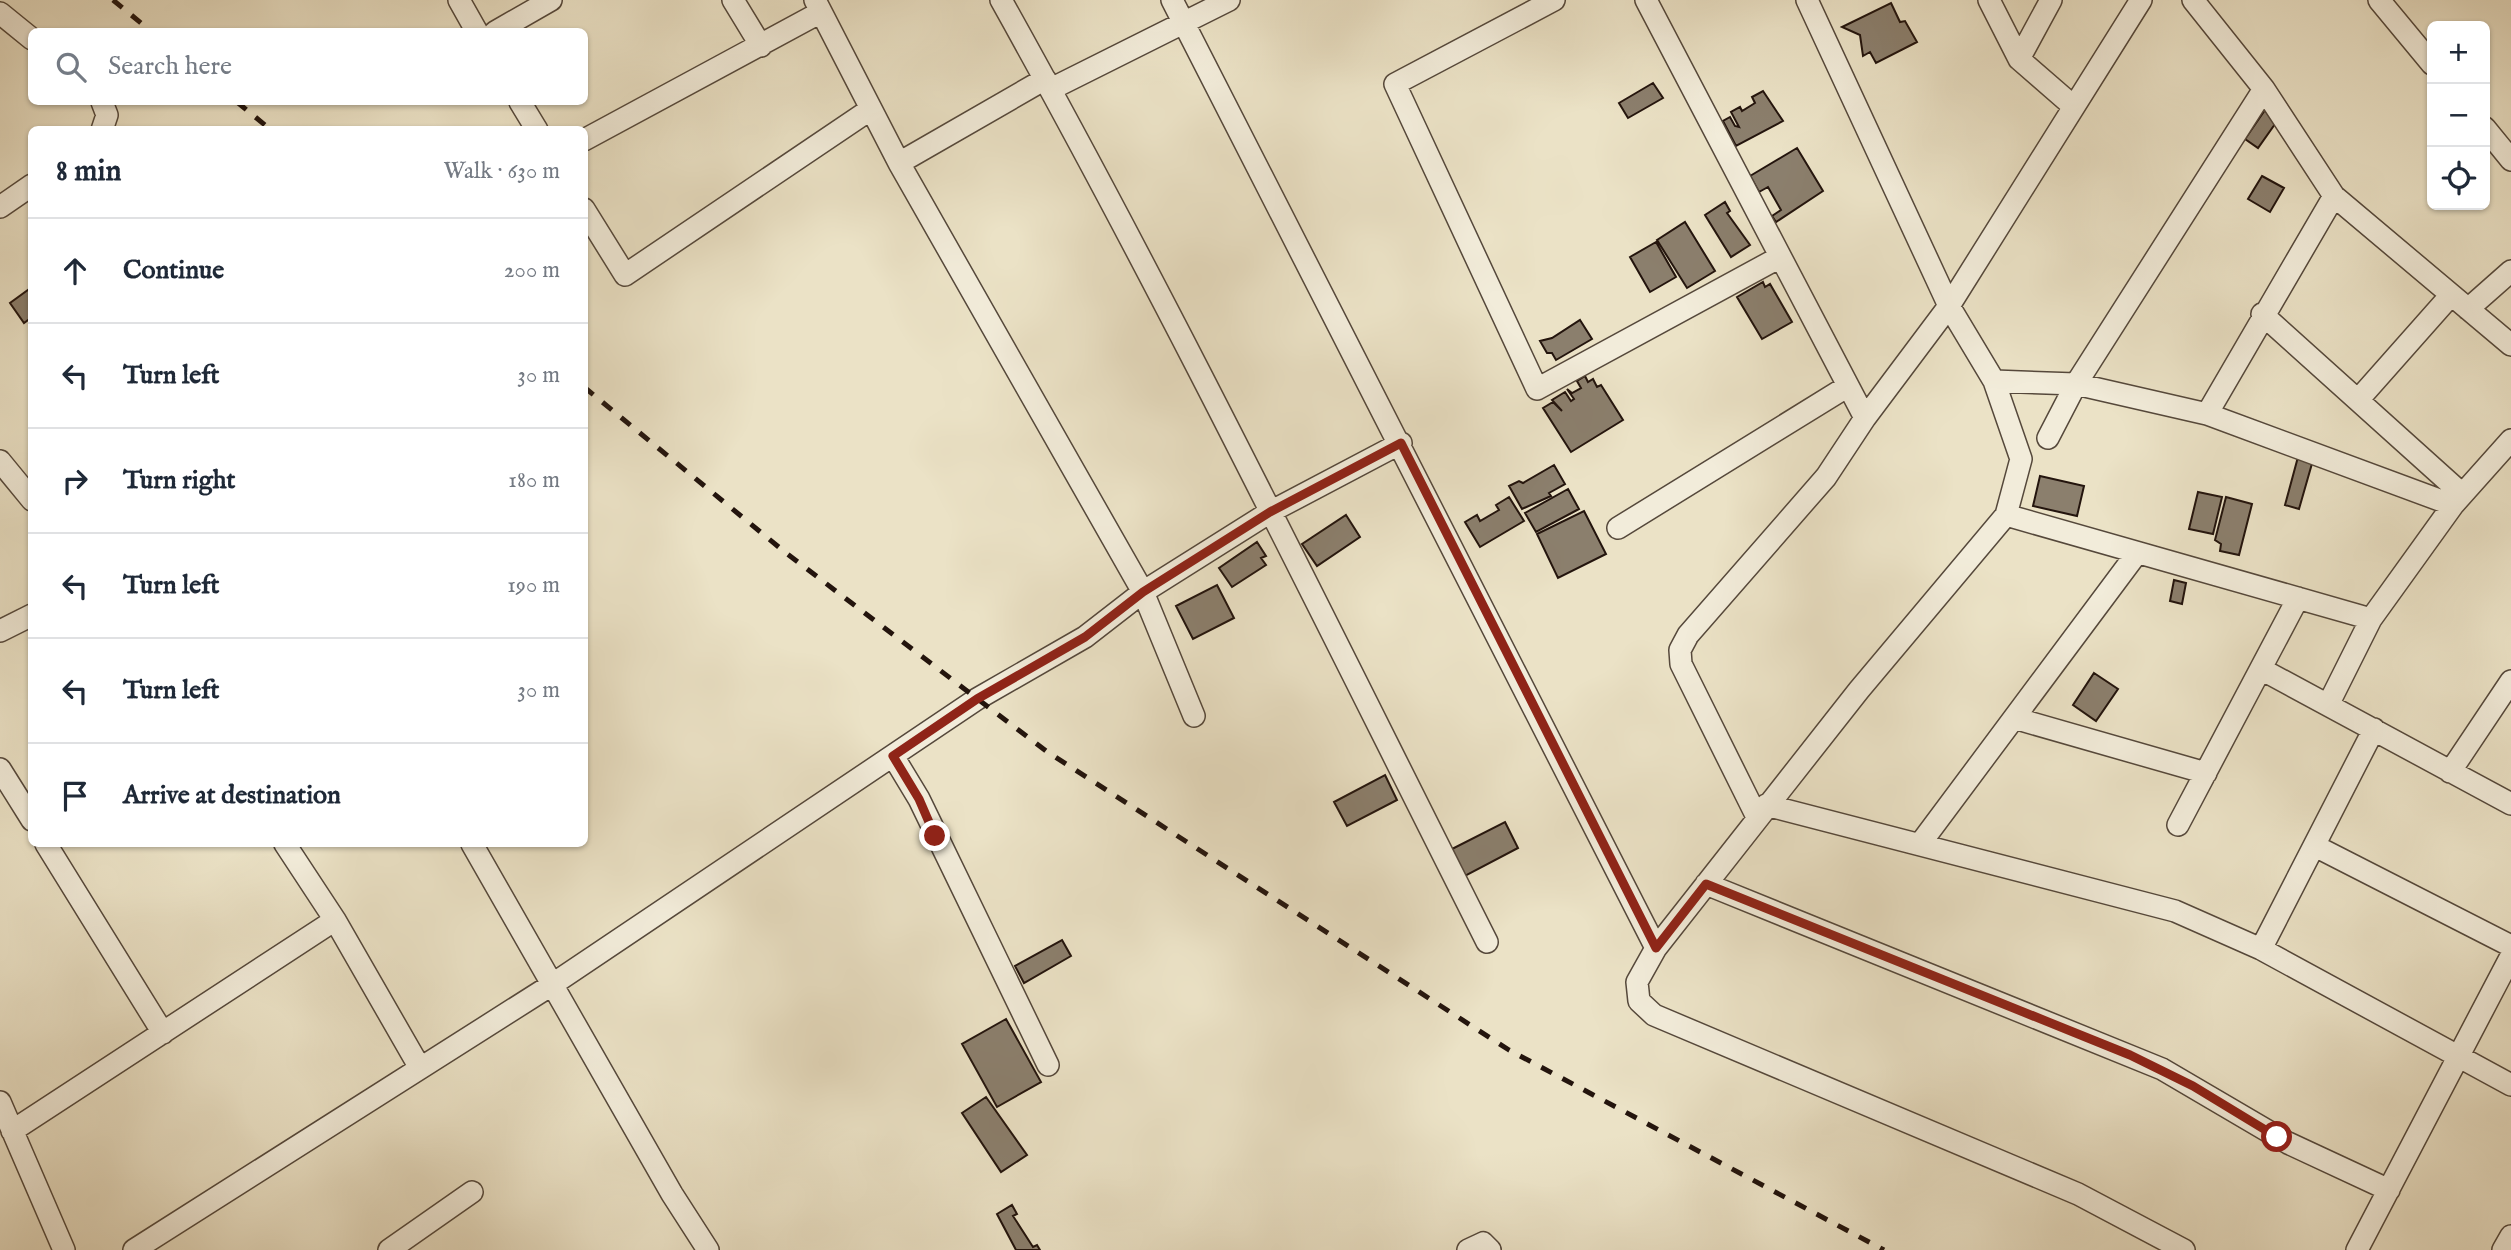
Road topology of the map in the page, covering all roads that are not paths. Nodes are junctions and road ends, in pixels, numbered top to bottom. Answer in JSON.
{"nodes":[{"id":1,"x":458,"y":0,"type":"edge"},
{"id":2,"x":551,"y":0,"type":"edge"},
{"id":3,"x":733,"y":0,"type":"edge"},
{"id":4,"x":1001,"y":0,"type":"edge"},
{"id":5,"x":1171,"y":0,"type":"edge"},
{"id":6,"x":1228,"y":0,"type":"edge"},
{"id":7,"x":1554,"y":0,"type":"edge"},
{"id":8,"x":1646,"y":0,"type":"edge"},
{"id":9,"x":1807,"y":0,"type":"edge"},
{"id":10,"x":1989,"y":0,"type":"edge"},
{"id":11,"x":2051,"y":0,"type":"edge"},
{"id":12,"x":2141,"y":0,"type":"edge"},
{"id":13,"x":2193,"y":0,"type":"edge"},
{"id":14,"x":2379,"y":0,"type":"edge"},
{"id":15,"x":818,"y":6,"type":"edge"},
{"id":16,"x":0,"y":13,"type":"edge"},
{"id":17,"x":1185,"y":24,"type":"junction"},
{"id":18,"x":475,"y":28,"type":"edge"},
{"id":19,"x":502,"y":28,"type":"edge"},
{"id":20,"x":28,"y":36,"type":"edge"},
{"id":21,"x":761,"y":46,"type":"junction"},
{"id":22,"x":2427,"y":58,"type":"edge"},
{"id":23,"x":2019,"y":59,"type":"junction"},
{"id":24,"x":1048,"y":84,"type":"junction"},
{"id":25,"x":2263,"y":89,"type":"junction"},
{"id":26,"x":103,"y":105,"type":"edge"},
{"id":27,"x":522,"y":105,"type":"edge"},
{"id":28,"x":2073,"y":106,"type":"junction"},
{"id":29,"x":872,"y":109,"type":"junction"},
{"id":30,"x":103,"y":126,"type":"edge"},
{"id":31,"x":535,"y":126,"type":"edge"},
{"id":32,"x":2490,"y":134,"type":"edge"},
{"id":33,"x":588,"y":137,"type":"edge"},
{"id":34,"x":2511,"y":160,"type":"edge"},
{"id":35,"x":899,"y":163,"type":"junction"},
{"id":36,"x":28,"y":188,"type":"edge"},
{"id":37,"x":2334,"y":196,"type":"junction"},
{"id":38,"x":0,"y":206,"type":"edge"},
{"id":39,"x":588,"y":215,"type":"edge"},
{"id":40,"x":1780,"y":257,"type":"junction"},
{"id":41,"x":2511,"y":271,"type":"edge"},
{"id":42,"x":2452,"y":295,"type":"junction"},
{"id":43,"x":1950,"y":306,"type":"junction"},
{"id":44,"x":2468,"y":309,"type":"junction"},
{"id":45,"x":2262,"y":314,"type":"junction"},
{"id":46,"x":2511,"y":345,"type":"edge"},
{"id":47,"x":1994,"y":381,"type":"junction"},
{"id":48,"x":2076,"y":384,"type":"junction"},
{"id":49,"x":1848,"y":386,"type":"junction"},
{"id":50,"x":2358,"y":400,"type":"junction"},
{"id":51,"x":2207,"y":414,"type":"junction"},
{"id":52,"x":1865,"y":418,"type":"junction"},
{"id":53,"x":2048,"y":438,"type":"dead end"},
{"id":54,"x":2511,"y":440,"type":"edge"},
{"id":55,"x":1401,"y":443,"type":"junction"},
{"id":56,"x":0,"y":461,"type":"edge"},
{"id":57,"x":28,"y":495,"type":"edge"},
{"id":58,"x":2457,"y":500,"type":"junction"},
{"id":59,"x":1270,"y":512,"type":"junction"},
{"id":60,"x":2006,"y":515,"type":"junction"},
{"id":61,"x":1618,"y":528,"type":"dead end"},
{"id":62,"x":2137,"y":553,"type":"junction"},
{"id":63,"x":1143,"y":592,"type":"junction"},
{"id":64,"x":2298,"y":598,"type":"junction"},
{"id":65,"x":28,"y":617,"type":"edge"},
{"id":66,"x":2371,"y":620,"type":"junction"},
{"id":67,"x":0,"y":631,"type":"edge"},
{"id":68,"x":2261,"y":669,"type":"junction"},
{"id":69,"x":2511,"y":681,"type":"edge"},
{"id":70,"x":2328,"y":705,"type":"junction"},
{"id":71,"x":1194,"y":716,"type":"dead end"},
{"id":72,"x":2014,"y":718,"type":"junction"},
{"id":73,"x":2374,"y":729,"type":"junction"},
{"id":74,"x":893,"y":756,"type":"junction"},
{"id":75,"x":0,"y":769,"type":"edge"},
{"id":76,"x":2450,"y":772,"type":"junction"},
{"id":77,"x":2206,"y":773,"type":"junction"},
{"id":78,"x":2511,"y":804,"type":"edge"},
{"id":79,"x":1762,"y":811,"type":"junction"},
{"id":80,"x":28,"y":814,"type":"edge"},
{"id":81,"x":2178,"y":825,"type":"dead end"},
{"id":82,"x":1920,"y":844,"type":"junction"},
{"id":83,"x":2315,"y":846,"type":"junction"},
{"id":84,"x":48,"y":847,"type":"edge"},
{"id":85,"x":287,"y":847,"type":"edge"},
{"id":86,"x":474,"y":847,"type":"edge"},
{"id":87,"x":1706,"y":884,"type":"junction"},
{"id":88,"x":335,"y":920,"type":"junction"},
{"id":89,"x":1488,"y":942,"type":"dead end"},
{"id":90,"x":2511,"y":946,"type":"edge"},
{"id":91,"x":1656,"y":948,"type":"junction"},
{"id":92,"x":2261,"y":949,"type":"junction"},
{"id":93,"x":2511,"y":956,"type":"edge"},
{"id":94,"x":553,"y":984,"type":"junction"},
{"id":95,"x":163,"y":1032,"type":"junction"},
{"id":96,"x":2460,"y":1058,"type":"junction"},
{"id":97,"x":1048,"y":1065,"type":"dead end"},
{"id":98,"x":420,"y":1069,"type":"junction"},
{"id":99,"x":2511,"y":1085,"type":"edge"},
{"id":100,"x":0,"y":1102,"type":"edge"},
{"id":101,"x":12,"y":1131,"type":"junction"},
{"id":102,"x":2389,"y":1190,"type":"junction"},
{"id":103,"x":472,"y":1192,"type":"dead end"},
{"id":104,"x":2511,"y":1236,"type":"edge"},
{"id":105,"x":702,"y":1242,"type":"edge"},
{"id":106,"x":64,"y":1250,"type":"edge"},
{"id":107,"x":134,"y":1250,"type":"edge"},
{"id":108,"x":388,"y":1250,"type":"edge"},
{"id":109,"x":682,"y":1250,"type":"edge"},
{"id":110,"x":1468,"y":1250,"type":"edge"},
{"id":111,"x":1490,"y":1250,"type":"edge"},
{"id":112,"x":2184,"y":1250,"type":"edge"},
{"id":113,"x":2357,"y":1250,"type":"edge"},
{"id":114,"x":2503,"y":1250,"type":"edge"}],
"edges":[{"from":1,"to":18,"type":"street"},
{"from":2,"to":19,"type":"street"},
{"from":3,"to":21,"type":"street"},
{"from":4,"to":24,"type":"street"},
{"from":5,"to":17,"type":"street"},
{"from":6,"to":17,"type":"street"},
{"from":7,"to":40,"type":"street"},
{"from":8,"to":40,"type":"street"},
{"from":9,"to":43,"type":"street"},
{"from":10,"to":23,"type":"street"},
{"from":11,"to":23,"type":"street"},
{"from":12,"to":28,"type":"street"},
{"from":13,"to":25,"type":"street"},
{"from":14,"to":22,"type":"street"},
{"from":15,"to":21,"type":"street"},
{"from":15,"to":29,"type":"street"},
{"from":16,"to":20,"type":"street"},
{"from":17,"to":24,"type":"street"},
{"from":17,"to":55,"type":"street"},
{"from":21,"to":33,"type":"street"},
{"from":23,"to":28,"type":"street"},
{"from":24,"to":35,"type":"street"},
{"from":24,"to":59,"type":"street"},
{"from":25,"to":37,"type":"street"},
{"from":25,"to":48,"type":"street"},
{"from":26,"to":30,"type":"street"},
{"from":27,"to":31,"type":"street"},
{"from":28,"to":43,"type":"street"},
{"from":29,"to":35,"type":"street"},
{"from":29,"to":39,"type":"street"},
{"from":32,"to":34,"type":"street"},
{"from":35,"to":63,"type":"street"},
{"from":36,"to":38,"type":"street"},
{"from":37,"to":42,"type":"street"},
{"from":37,"to":45,"type":"street"},
{"from":40,"to":49,"type":"street"},
{"from":41,"to":44,"type":"street"},
{"from":42,"to":44,"type":"street"},
{"from":42,"to":50,"type":"street"},
{"from":43,"to":47,"type":"street"},
{"from":43,"to":52,"type":"street"},
{"from":44,"to":46,"type":"street"},
{"from":45,"to":50,"type":"street"},
{"from":45,"to":51,"type":"street"},
{"from":47,"to":48,"type":"street"},
{"from":47,"to":60,"type":"street"},
{"from":48,"to":51,"type":"street"},
{"from":48,"to":53,"type":"street"},
{"from":49,"to":52,"type":"street"},
{"from":49,"to":61,"type":"street"},
{"from":50,"to":58,"type":"street"},
{"from":51,"to":58,"type":"street"},
{"from":52,"to":79,"type":"street"},
{"from":54,"to":58,"type":"street"},
{"from":55,"to":59,"type":"street"},
{"from":55,"to":91,"type":"street"},
{"from":56,"to":57,"type":"street"},
{"from":58,"to":66,"type":"street"},
{"from":59,"to":63,"type":"street"},
{"from":59,"to":89,"type":"street"},
{"from":60,"to":62,"type":"street"},
{"from":60,"to":79,"type":"street"},
{"from":62,"to":64,"type":"street"},
{"from":62,"to":72,"type":"street"},
{"from":63,"to":71,"type":"street"},
{"from":63,"to":74,"type":"street"},
{"from":64,"to":66,"type":"street"},
{"from":64,"to":68,"type":"street"},
{"from":65,"to":67,"type":"street"},
{"from":66,"to":70,"type":"street"},
{"from":68,"to":70,"type":"street"},
{"from":68,"to":77,"type":"street"},
{"from":69,"to":76,"type":"street"},
{"from":70,"to":73,"type":"street"},
{"from":72,"to":77,"type":"street"},
{"from":72,"to":82,"type":"street"},
{"from":73,"to":76,"type":"street"},
{"from":73,"to":83,"type":"street"},
{"from":74,"to":94,"type":"street"},
{"from":74,"to":97,"type":"street"},
{"from":75,"to":80,"type":"street"},
{"from":76,"to":78,"type":"street"},
{"from":77,"to":81,"type":"street"},
{"from":79,"to":82,"type":"street"},
{"from":79,"to":87,"type":"street"},
{"from":82,"to":92,"type":"street"},
{"from":83,"to":90,"type":"street"},
{"from":83,"to":92,"type":"street"},
{"from":84,"to":95,"type":"street"},
{"from":85,"to":88,"type":"street"},
{"from":86,"to":94,"type":"street"},
{"from":87,"to":91,"type":"street"},
{"from":87,"to":102,"type":"street"},
{"from":88,"to":95,"type":"street"},
{"from":88,"to":98,"type":"street"},
{"from":91,"to":112,"type":"street"},
{"from":92,"to":96,"type":"street"},
{"from":93,"to":96,"type":"street"},
{"from":94,"to":98,"type":"street"},
{"from":94,"to":105,"type":"street"},
{"from":95,"to":101,"type":"street"},
{"from":96,"to":99,"type":"street"},
{"from":96,"to":102,"type":"street"},
{"from":98,"to":107,"type":"street"},
{"from":100,"to":101,"type":"street"},
{"from":101,"to":106,"type":"street"},
{"from":102,"to":113,"type":"street"},
{"from":103,"to":108,"type":"street"},
{"from":104,"to":114,"type":"street"},
{"from":105,"to":109,"type":"street"},
{"from":110,"to":111,"type":"street"}]}
